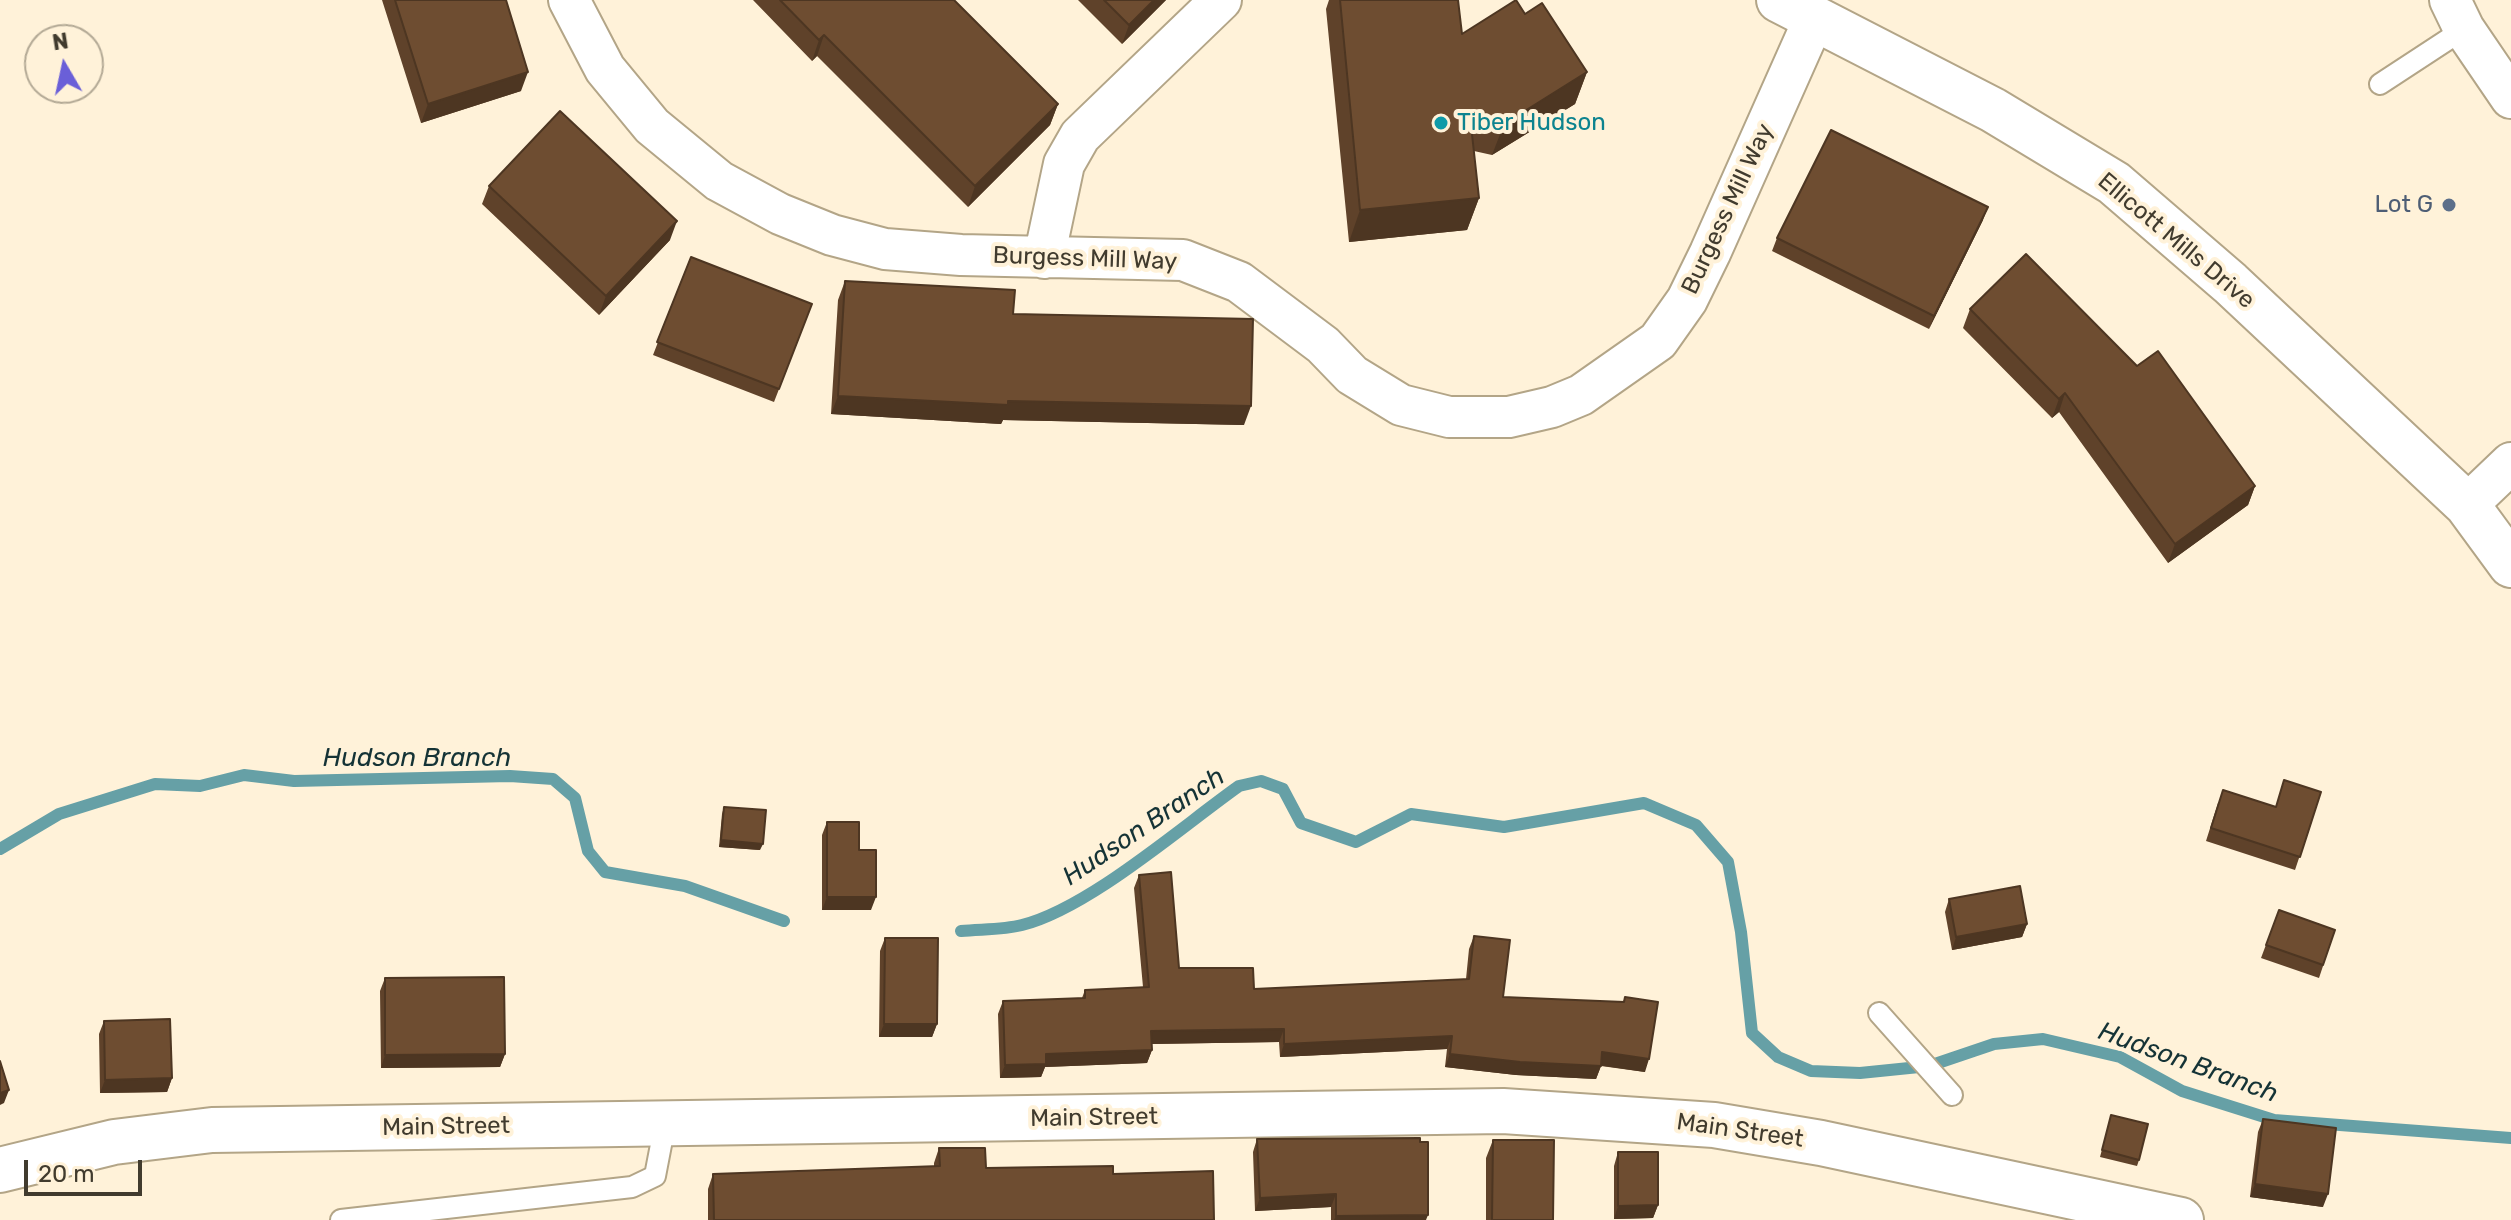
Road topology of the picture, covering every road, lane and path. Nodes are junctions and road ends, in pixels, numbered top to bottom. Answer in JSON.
{"nodes":[{"id":1,"x":569,"y":0,"type":"edge"},
{"id":2,"x":1221,"y":0,"type":"edge"},
{"id":3,"x":1797,"y":9,"type":"edge"},
{"id":4,"x":2457,"y":14,"type":"edge"},
{"id":5,"x":2380,"y":84,"type":"dead end"},
{"id":6,"x":2511,"y":98,"type":"edge"},
{"id":7,"x":1044,"y":258,"type":"junction"},
{"id":8,"x":2511,"y":463,"type":"edge"},
{"id":9,"x":2467,"y":505,"type":"junction"},
{"id":10,"x":2511,"y":565,"type":"edge"},
{"id":11,"x":1879,"y":1013,"type":"dead end"},
{"id":12,"x":1952,"y":1095,"type":"dead end"},
{"id":13,"x":665,"y":1124,"type":"junction"},
{"id":14,"x":0,"y":1170,"type":"edge"},
{"id":15,"x":341,"y":1220,"type":"edge"},
{"id":16,"x":2181,"y":1220,"type":"edge"}],
"edges":[{"from":1,"to":7,"type":"street","name":"Burgess Mill Way"},
{"from":2,"to":7,"type":"street"},
{"from":3,"to":7,"type":"street","name":"Burgess Mill Way"},
{"from":3,"to":9,"type":"main road","name":"Ellicott Mills Drive"},
{"from":4,"to":5,"type":"lane"},
{"from":4,"to":6,"type":"street"},
{"from":8,"to":9,"type":"street"},
{"from":9,"to":10,"type":"main road","name":"Ellicott Mills Drive"},
{"from":11,"to":12,"type":"lane"},
{"from":13,"to":14,"type":"main road","name":"Main Street"},
{"from":13,"to":15,"type":"lane"},
{"from":13,"to":16,"type":"main road","name":"Main Street"}]}
